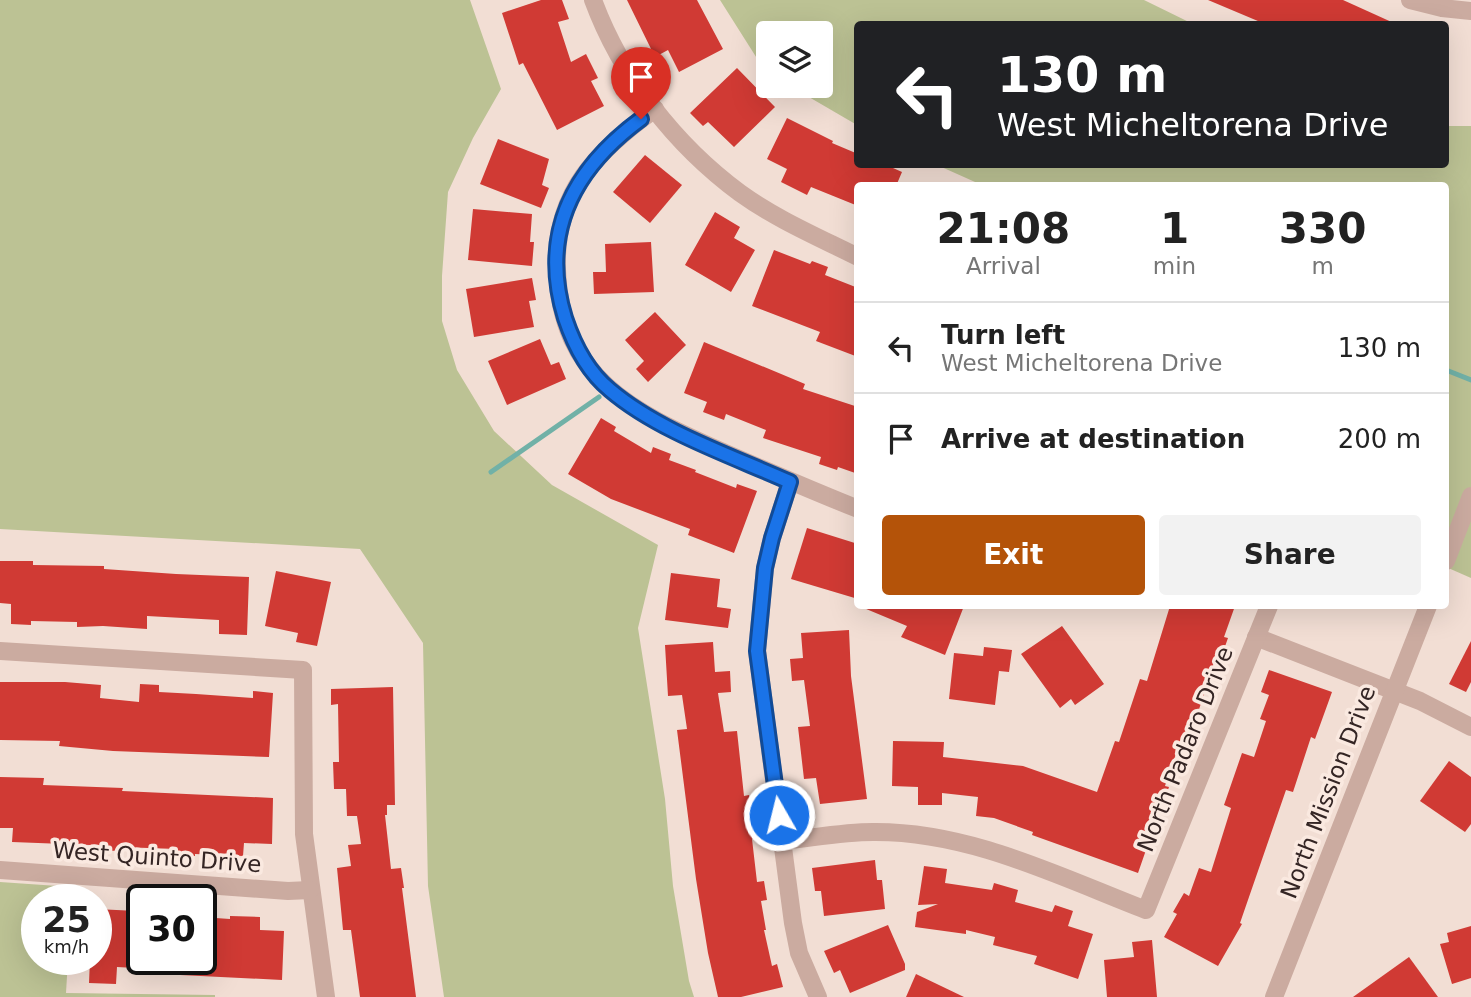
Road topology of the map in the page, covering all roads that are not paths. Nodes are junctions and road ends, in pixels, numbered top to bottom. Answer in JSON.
{"nodes":[{"id":1,"x":593,"y":0,"type":"edge"},
{"id":2,"x":1410,"y":0,"type":"edge"},
{"id":3,"x":1471,"y":11,"type":"edge"},
{"id":4,"x":655,"y":109,"type":"junction"},
{"id":5,"x":854,"y":255,"type":"edge"},
{"id":6,"x":790,"y":482,"type":"junction"},
{"id":7,"x":1471,"y":496,"type":"edge"},
{"id":8,"x":854,"y":507,"type":"edge"},
{"id":9,"x":1449,"y":553,"type":"edge"},
{"id":10,"x":1268,"y":609,"type":"edge"},
{"id":11,"x":1427,"y":609,"type":"edge"},
{"id":12,"x":1256,"y":637,"type":"junction"},
{"id":13,"x":0,"y":651,"type":"edge"},
{"id":14,"x":1395,"y":691,"type":"junction"},
{"id":15,"x":1471,"y":727,"type":"edge"},
{"id":16,"x":782,"y":841,"type":"junction"},
{"id":17,"x":0,"y":870,"type":"edge"},
{"id":18,"x":310,"y":890,"type":"junction"},
{"id":19,"x":326,"y":997,"type":"edge"},
{"id":20,"x":818,"y":997,"type":"edge"},
{"id":21,"x":1274,"y":997,"type":"edge"}],
"edges":[{"from":1,"to":4,"type":"street"},
{"from":2,"to":3,"type":"street"},
{"from":4,"to":5,"type":"street"},
{"from":4,"to":6,"type":"street"},
{"from":6,"to":8,"type":"street"},
{"from":6,"to":16,"type":"street"},
{"from":7,"to":9,"type":"street"},
{"from":10,"to":12,"type":"street","name":"North Padaro Drive"},
{"from":11,"to":14,"type":"street","name":"North Mission Drive"},
{"from":12,"to":14,"type":"street"},
{"from":12,"to":16,"type":"street","name":"North Padaro Drive"},
{"from":13,"to":18,"type":"street"},
{"from":14,"to":15,"type":"street"},
{"from":14,"to":21,"type":"street","name":"North Mission Drive"},
{"from":16,"to":20,"type":"street"},
{"from":17,"to":18,"type":"street","name":"West Quinto Drive"},
{"from":18,"to":19,"type":"street"}]}
